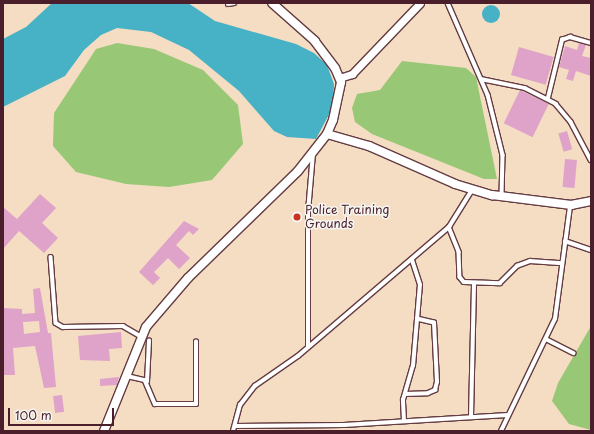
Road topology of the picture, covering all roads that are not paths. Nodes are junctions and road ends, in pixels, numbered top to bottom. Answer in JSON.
{"nodes":[{"id":1,"x":234,"y":3,"type":"edge"},
{"id":2,"x":272,"y":3,"type":"edge"},
{"id":3,"x":420,"y":3,"type":"edge"},
{"id":4,"x":448,"y":3,"type":"edge"},
{"id":5,"x":228,"y":4,"type":"edge"},
{"id":6,"x":591,"y":43,"type":"edge"},
{"id":7,"x":339,"y":78,"type":"junction"},
{"id":8,"x":481,"y":79,"type":"junction"},
{"id":9,"x":548,"y":98,"type":"junction"},
{"id":10,"x":327,"y":134,"type":"junction"},
{"id":11,"x":313,"y":153,"type":"junction"},
{"id":12,"x":591,"y":160,"type":"edge"},
{"id":13,"x":472,"y":190,"type":"junction"},
{"id":14,"x":502,"y":196,"type":"junction"},
{"id":15,"x":591,"y":201,"type":"edge"},
{"id":16,"x":571,"y":205,"type":"junction"},
{"id":17,"x":449,"y":227,"type":"junction"},
{"id":18,"x":565,"y":241,"type":"junction"},
{"id":19,"x":591,"y":250,"type":"edge"},
{"id":20,"x":51,"y":257,"type":"dead end"},
{"id":21,"x":412,"y":260,"type":"junction"},
{"id":22,"x":562,"y":263,"type":"junction"},
{"id":23,"x":474,"y":285,"type":"junction"},
{"id":24,"x":417,"y":319,"type":"junction"},
{"id":25,"x":145,"y":339,"type":"junction"},
{"id":26,"x":546,"y":339,"type":"junction"},
{"id":27,"x":196,"y":342,"type":"dead end"},
{"id":28,"x":308,"y":347,"type":"junction"},
{"id":29,"x":574,"y":353,"type":"dead end"},
{"id":30,"x":126,"y":376,"type":"junction"},
{"id":31,"x":147,"y":382,"type":"junction"},
{"id":32,"x":405,"y":394,"type":"junction"},
{"id":33,"x":508,"y":415,"type":"junction"},
{"id":34,"x":471,"y":417,"type":"junction"},
{"id":35,"x":404,"y":421,"type":"junction"},
{"id":36,"x":344,"y":425,"type":"junction"},
{"id":37,"x":234,"y":426,"type":"junction"},
{"id":38,"x":104,"y":431,"type":"edge"},
{"id":39,"x":233,"y":431,"type":"edge"},
{"id":40,"x":343,"y":431,"type":"edge"},
{"id":41,"x":501,"y":431,"type":"edge"}],
"edges":[{"from":1,"to":5,"type":"lane"},
{"from":2,"to":7,"type":"street"},
{"from":3,"to":7,"type":"street"},
{"from":4,"to":8,"type":"lane"},
{"from":6,"to":9,"type":"lane"},
{"from":7,"to":10,"type":"street"},
{"from":8,"to":9,"type":"lane"},
{"from":8,"to":14,"type":"lane"},
{"from":9,"to":12,"type":"lane"},
{"from":10,"to":11,"type":"street"},
{"from":10,"to":13,"type":"street"},
{"from":11,"to":25,"type":"street"},
{"from":11,"to":28,"type":"lane"},
{"from":13,"to":14,"type":"street"},
{"from":13,"to":17,"type":"lane"},
{"from":14,"to":16,"type":"street"},
{"from":15,"to":16,"type":"street"},
{"from":16,"to":18,"type":"lane"},
{"from":17,"to":21,"type":"lane"},
{"from":17,"to":23,"type":"lane"},
{"from":18,"to":19,"type":"lane"},
{"from":18,"to":22,"type":"lane"},
{"from":20,"to":25,"type":"lane"},
{"from":21,"to":24,"type":"lane"},
{"from":21,"to":28,"type":"lane"},
{"from":22,"to":23,"type":"lane"},
{"from":22,"to":26,"type":"lane"},
{"from":23,"to":34,"type":"lane"},
{"from":24,"to":32,"type":"lane"},
{"from":24,"to":32,"type":"lane"},
{"from":25,"to":30,"type":"street"},
{"from":25,"to":31,"type":"lane"},
{"from":26,"to":29,"type":"lane"},
{"from":26,"to":33,"type":"lane"},
{"from":27,"to":31,"type":"lane"},
{"from":28,"to":37,"type":"lane"},
{"from":30,"to":31,"type":"lane"},
{"from":30,"to":38,"type":"street"},
{"from":32,"to":35,"type":"lane"},
{"from":33,"to":34,"type":"lane"},
{"from":33,"to":41,"type":"lane"},
{"from":34,"to":35,"type":"lane"},
{"from":35,"to":36,"type":"lane"},
{"from":36,"to":37,"type":"lane"},
{"from":36,"to":40,"type":"lane"},
{"from":37,"to":39,"type":"lane"}]}
